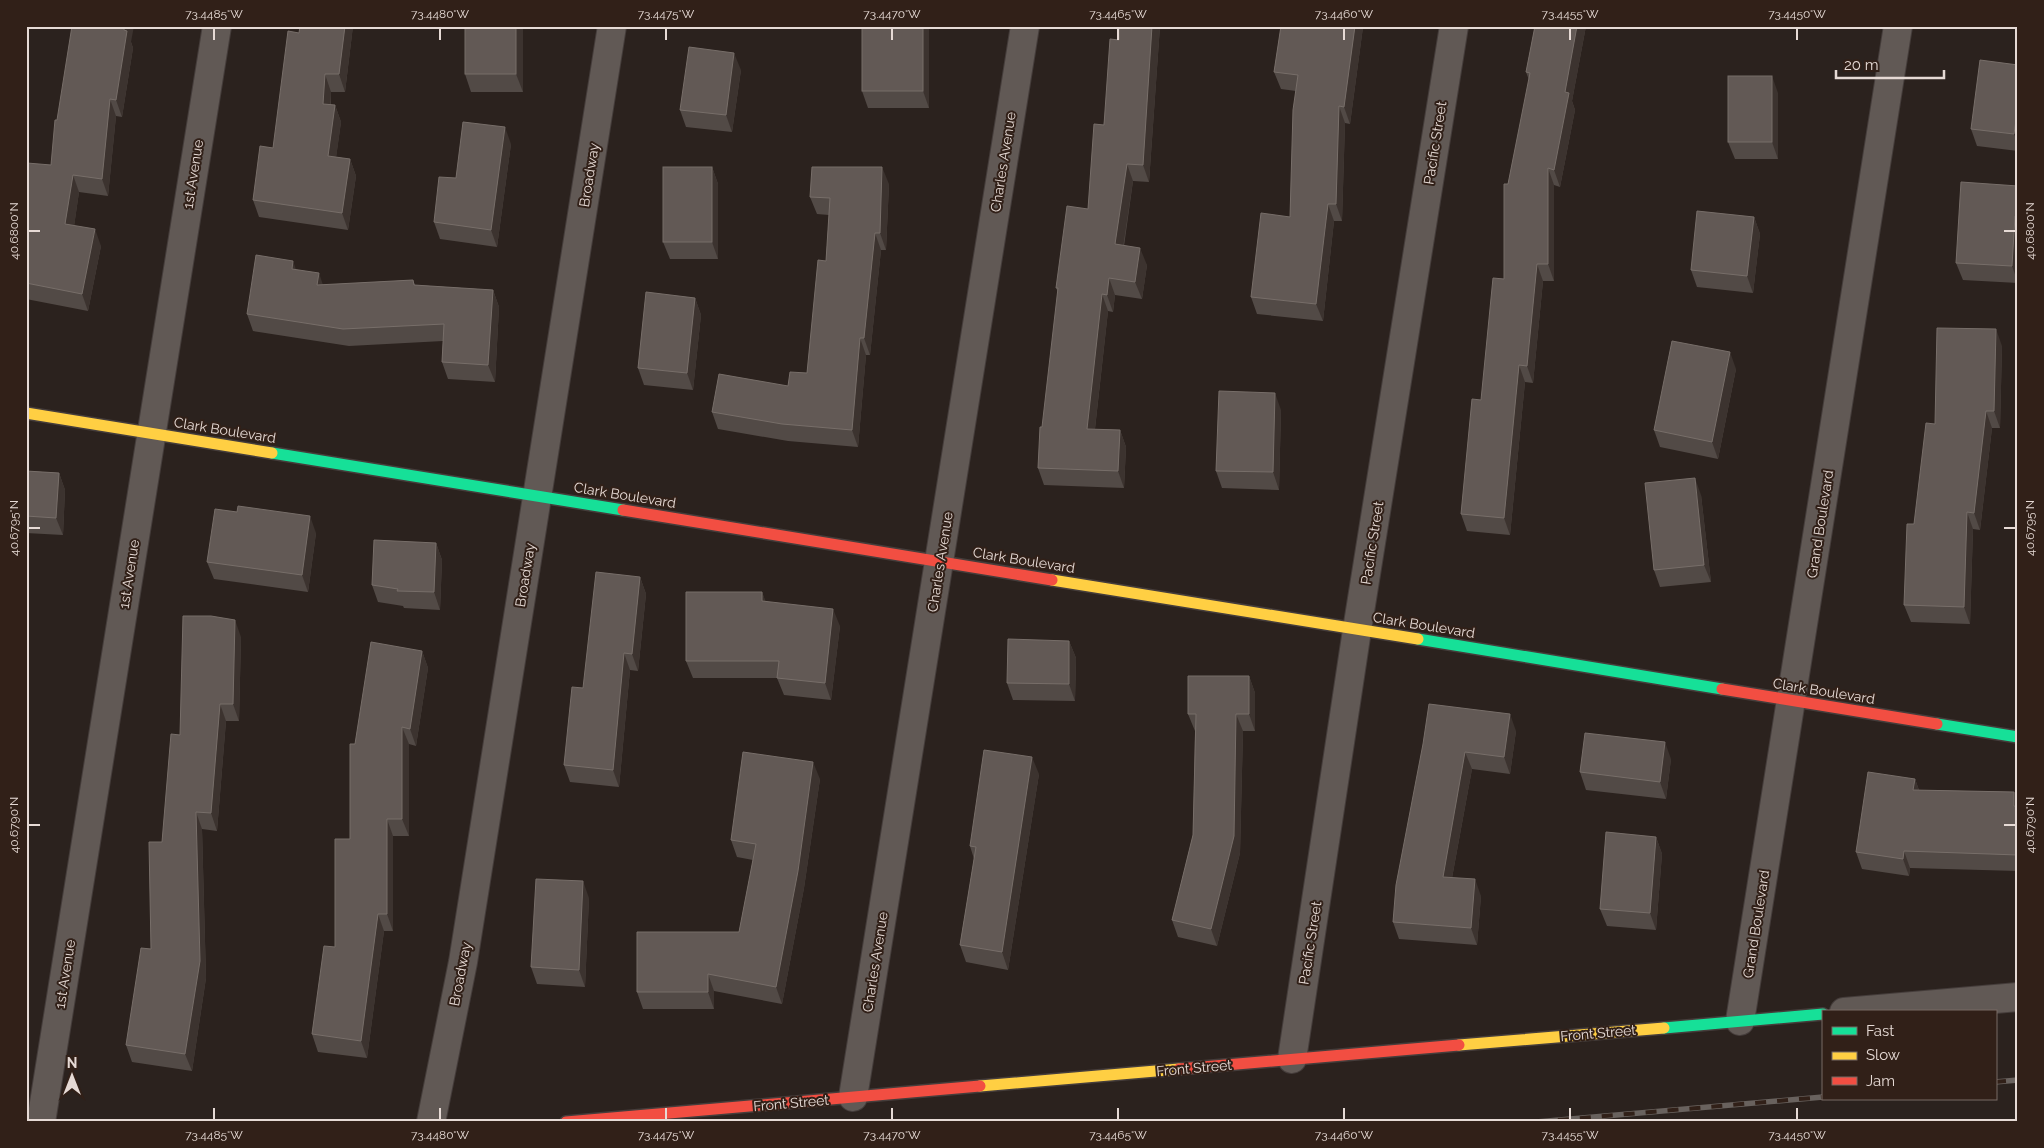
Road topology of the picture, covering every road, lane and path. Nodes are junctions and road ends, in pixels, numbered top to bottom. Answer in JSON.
{"nodes":[{"id":1,"x":216,"y":26,"type":"edge"},
{"id":2,"x":612,"y":26,"type":"edge"},
{"id":3,"x":1025,"y":26,"type":"edge"},
{"id":4,"x":1454,"y":26,"type":"edge"},
{"id":5,"x":1898,"y":26,"type":"edge"},
{"id":6,"x":26,"y":413,"type":"edge"},
{"id":7,"x":152,"y":433,"type":"junction"},
{"id":8,"x":538,"y":496,"type":"junction"},
{"id":9,"x":940,"y":561,"type":"junction"},
{"id":10,"x":1357,"y":630,"type":"junction"},
{"id":11,"x":1792,"y":700,"type":"junction"},
{"id":12,"x":2018,"y":738,"type":"edge"},
{"id":13,"x":2018,"y":997,"type":"edge"},
{"id":14,"x":1867,"y":1010,"type":"edge"},
{"id":15,"x":1822,"y":1014,"type":"edge"},
{"id":16,"x":1740,"y":1021,"type":"junction"},
{"id":17,"x":1292,"y":1059,"type":"junction"},
{"id":18,"x":853,"y":1097,"type":"junction"},
{"id":19,"x":41,"y":1122,"type":"edge"},
{"id":20,"x":431,"y":1122,"type":"edge"},
{"id":21,"x":566,"y":1122,"type":"edge"}],
"edges":[{"from":1,"to":7,"type":"street","name":"1st Avenue"},
{"from":2,"to":8,"type":"street","name":"Broadway"},
{"from":3,"to":9,"type":"street","name":"Charles Avenue"},
{"from":4,"to":10,"type":"street","name":"Pacific Street"},
{"from":5,"to":11,"type":"street","name":"Grand Boulevard"},
{"from":6,"to":7,"type":"street","name":"Clark Boulevard"},
{"from":7,"to":8,"type":"street","name":"Clark Boulevard"},
{"from":7,"to":19,"type":"street","name":"1st Avenue"},
{"from":8,"to":9,"type":"street","name":"Clark Boulevard"},
{"from":8,"to":20,"type":"street","name":"Broadway"},
{"from":9,"to":10,"type":"street","name":"Clark Boulevard"},
{"from":9,"to":18,"type":"street","name":"Charles Avenue"},
{"from":10,"to":11,"type":"street","name":"Clark Boulevard"},
{"from":10,"to":17,"type":"street","name":"Pacific Street"},
{"from":11,"to":12,"type":"street","name":"Clark Boulevard"},
{"from":11,"to":16,"type":"street","name":"Grand Boulevard"},
{"from":13,"to":14,"type":"street"},
{"from":15,"to":16,"type":"street","name":"Front Street"},
{"from":16,"to":17,"type":"street","name":"Front Street"},
{"from":17,"to":18,"type":"street","name":"Front Street"},
{"from":18,"to":21,"type":"street","name":"Front Street"}]}
